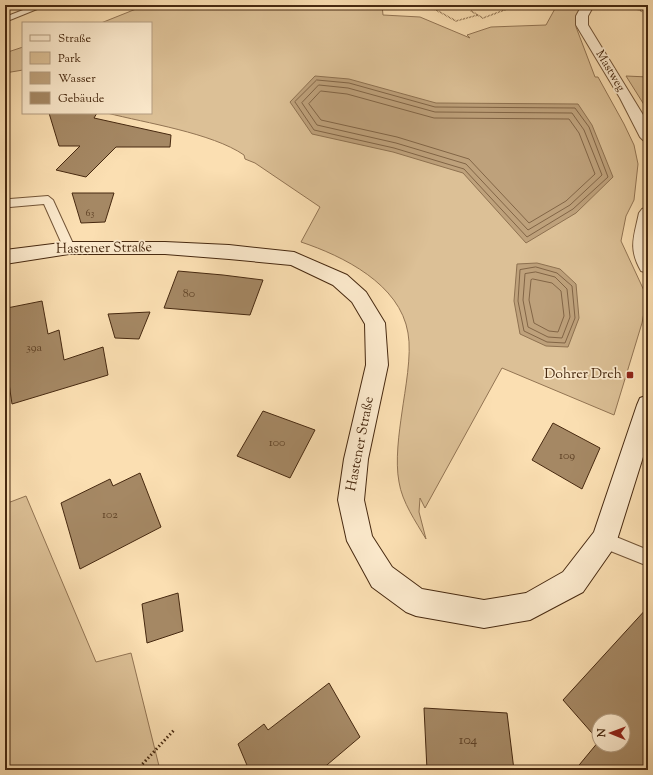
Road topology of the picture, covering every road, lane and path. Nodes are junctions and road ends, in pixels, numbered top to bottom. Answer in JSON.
{"nodes":[{"id":1,"x":43,"y":5,"type":"edge"},
{"id":2,"x":427,"y":5,"type":"edge"},
{"id":3,"x":508,"y":5,"type":"edge"},
{"id":4,"x":518,"y":5,"type":"edge"},
{"id":5,"x":588,"y":5,"type":"edge"},
{"id":6,"x":628,"y":5,"type":"edge"},
{"id":7,"x":512,"y":7,"type":"junction"},
{"id":8,"x":472,"y":11,"type":"dead end"},
{"id":9,"x":648,"y":14,"type":"edge"},
{"id":10,"x":478,"y":15,"type":"junction"},
{"id":11,"x":5,"y":20,"type":"edge"},
{"id":12,"x":648,"y":137,"type":"edge"},
{"id":13,"x":10,"y":203,"type":"dead end"},
{"id":14,"x":648,"y":213,"type":"edge"},
{"id":15,"x":69,"y":248,"type":"junction"},
{"id":16,"x":5,"y":257,"type":"edge"},
{"id":17,"x":648,"y":266,"type":"edge"},
{"id":18,"x":648,"y":405,"type":"edge"},
{"id":19,"x":604,"y":540,"type":"junction"},
{"id":20,"x":648,"y":558,"type":"edge"},
{"id":21,"x":175,"y":729,"type":"dead end"},
{"id":22,"x":137,"y":770,"type":"edge"}],
"edges":[{"from":1,"to":11,"type":"lane"},
{"from":2,"to":10,"type":"path"},
{"from":3,"to":7,"type":"path"},
{"from":4,"to":7,"type":"path"},
{"from":5,"to":12,"type":"main road","name":"Mastweg"},
{"from":6,"to":9,"type":"path"},
{"from":7,"to":10,"type":"path"},
{"from":8,"to":10,"type":"path"},
{"from":13,"to":15,"type":"lane"},
{"from":14,"to":17,"type":"main road"},
{"from":15,"to":16,"type":"main road","name":"Hastener Straße"},
{"from":15,"to":19,"type":"main road","name":"Hastener Straße"},
{"from":18,"to":19,"type":"main road","name":"Hastener Straße"},
{"from":19,"to":20,"type":"lane"},
{"from":21,"to":22,"type":"path"}]}
